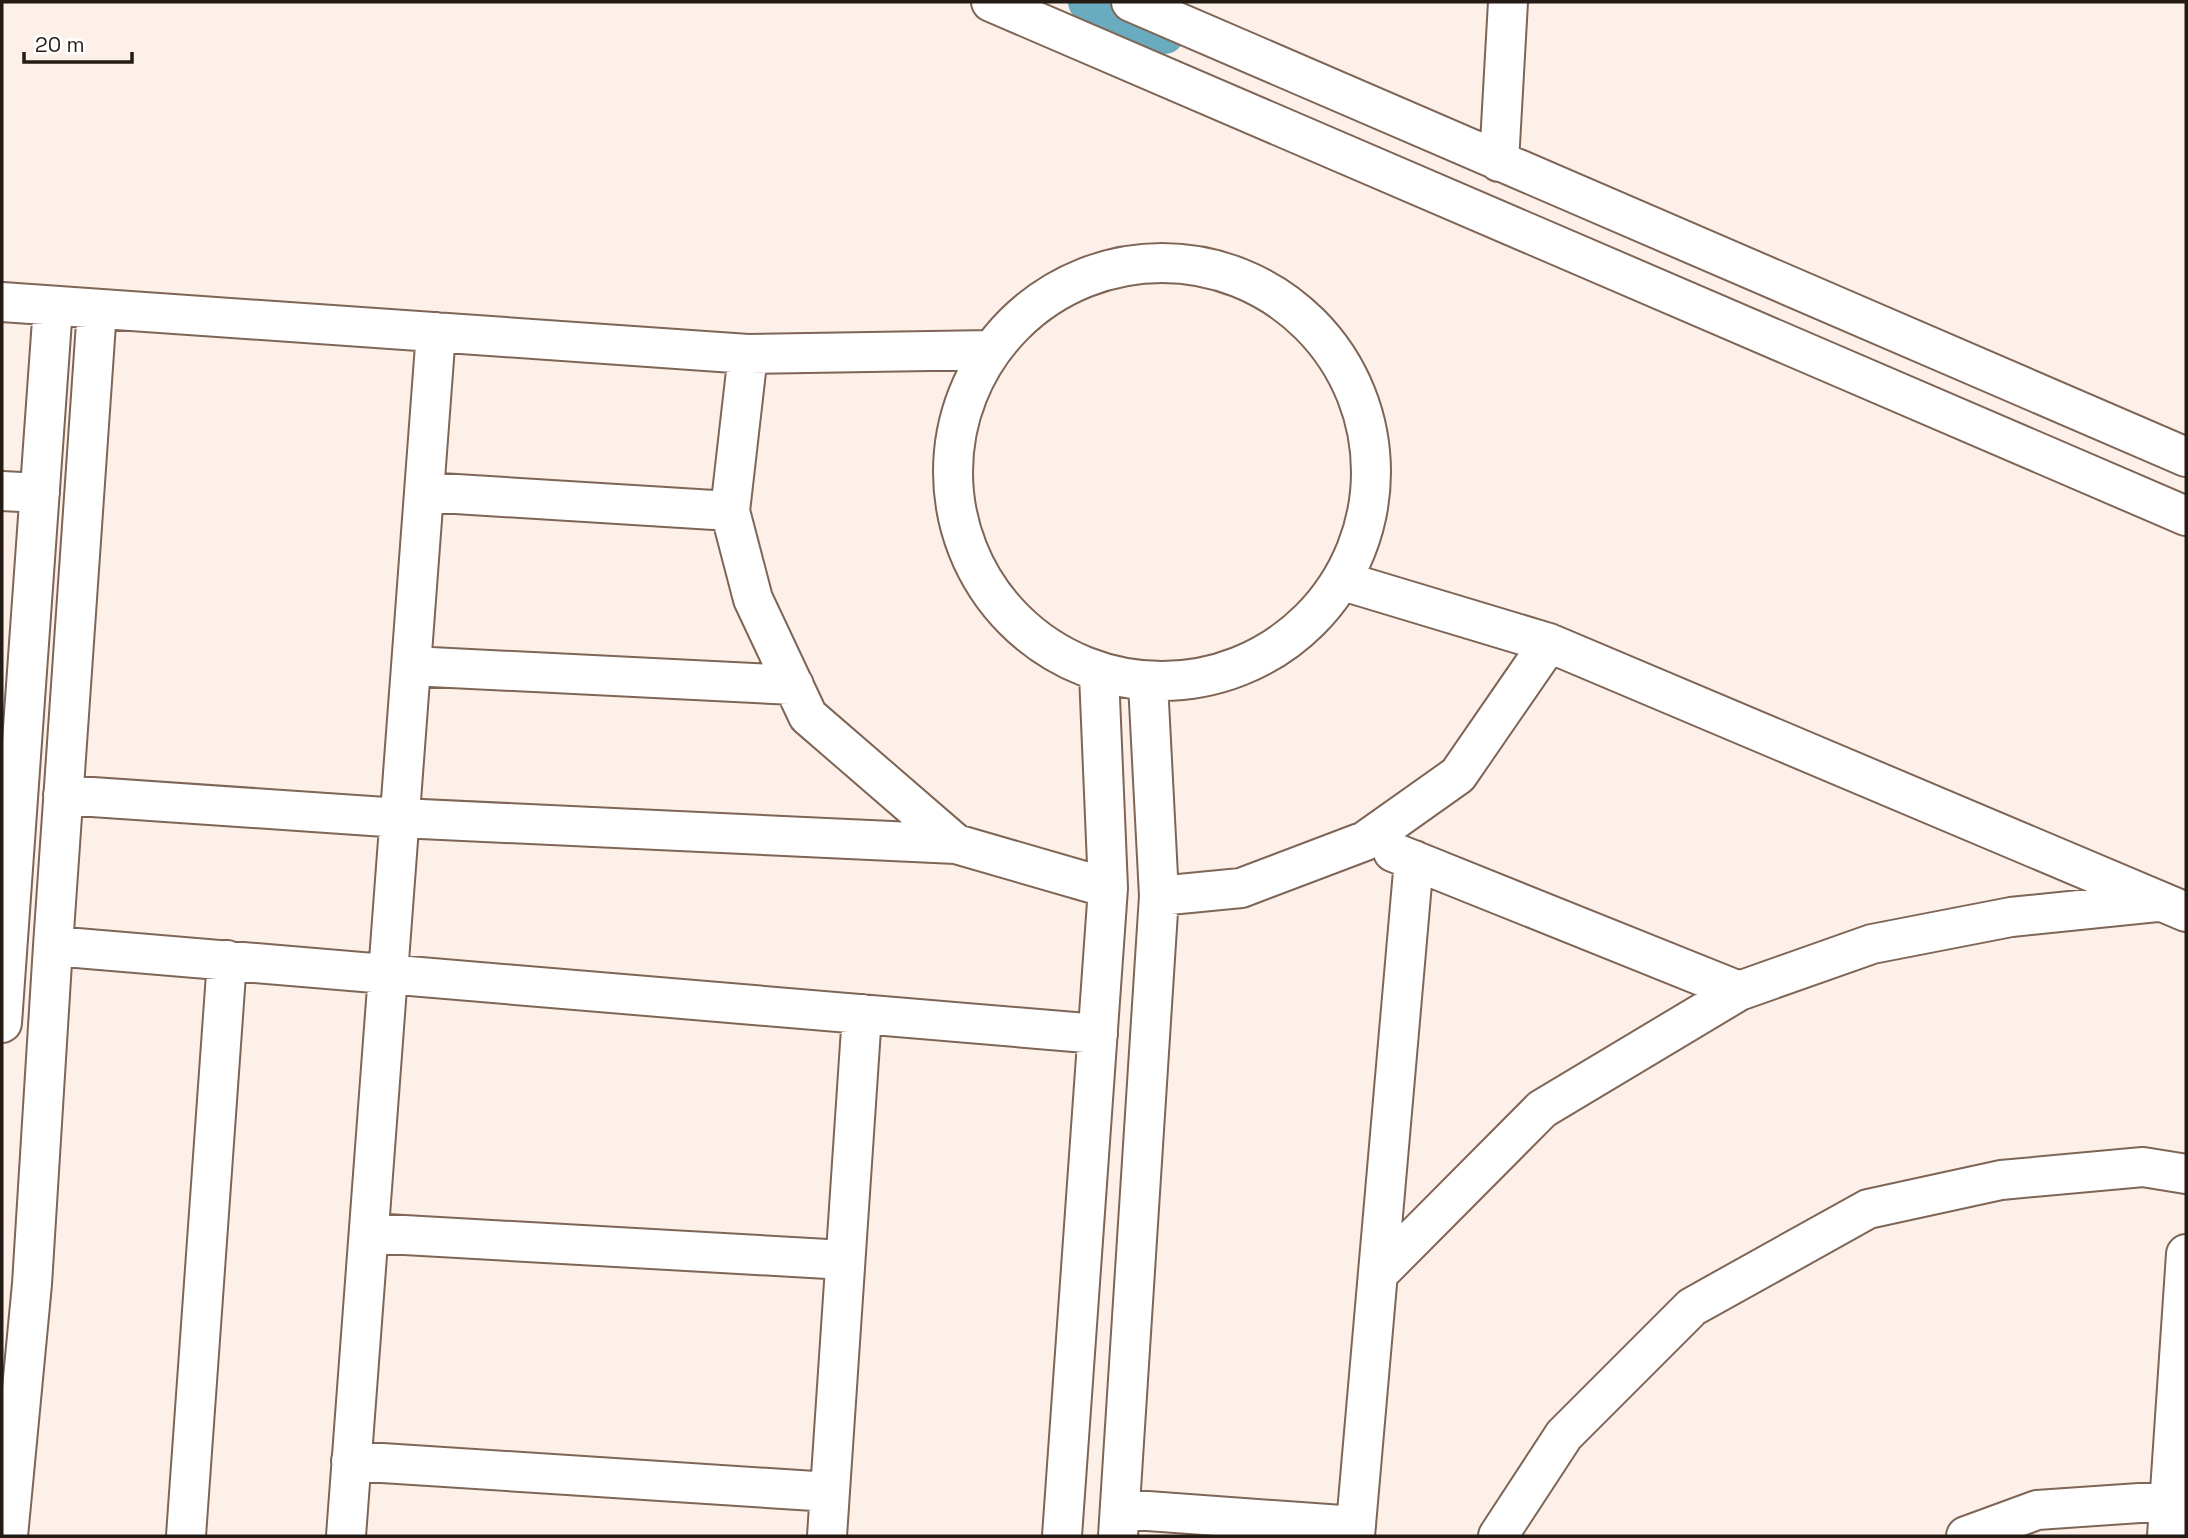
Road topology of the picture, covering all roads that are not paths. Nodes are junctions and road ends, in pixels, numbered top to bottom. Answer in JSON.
{"nodes":[{"id":1,"x":991,"y":2,"type":"edge"},
{"id":2,"x":1131,"y":2,"type":"edge"},
{"id":3,"x":1508,"y":2,"type":"edge"},
{"id":4,"x":1499,"y":162,"type":"junction"},
{"id":5,"x":2,"y":302,"type":"edge"},
{"id":6,"x":53,"y":306,"type":"junction"},
{"id":7,"x":97,"y":309,"type":"junction"},
{"id":8,"x":436,"y":332,"type":"junction"},
{"id":9,"x":991,"y":349,"type":"junction"},
{"id":10,"x":748,"y":354,"type":"junction"},
{"id":11,"x":2186,"y":457,"type":"edge"},
{"id":12,"x":2,"y":491,"type":"edge"},
{"id":13,"x":424,"y":492,"type":"junction"},
{"id":14,"x":40,"y":493,"type":"junction"},
{"id":15,"x":730,"y":511,"type":"junction"},
{"id":16,"x":2186,"y":516,"type":"edge"},
{"id":17,"x":1343,"y":582,"type":"junction"},
{"id":18,"x":1549,"y":643,"type":"junction"},
{"id":19,"x":411,"y":666,"type":"junction"},
{"id":20,"x":1099,"y":674,"type":"junction"},
{"id":21,"x":1148,"y":683,"type":"junction"},
{"id":22,"x":794,"y":685,"type":"junction"},
{"id":23,"x":13,"y":715,"type":"edge"},
{"id":24,"x":68,"y":718,"type":"junction"},
{"id":25,"x":63,"y":795,"type":"junction"},
{"id":26,"x":400,"y":818,"type":"junction"},
{"id":27,"x":1365,"y":841,"type":"junction"},
{"id":28,"x":956,"y":844,"type":"junction"},
{"id":29,"x":1414,"y":860,"type":"junction"},
{"id":30,"x":1108,"y":888,"type":"junction"},
{"id":31,"x":1159,"y":896,"type":"junction"},
{"id":32,"x":2174,"y":907,"type":"edge"},
{"id":33,"x":53,"y":946,"type":"junction"},
{"id":34,"x":227,"y":960,"type":"junction"},
{"id":35,"x":388,"y":974,"type":"junction"},
{"id":36,"x":1739,"y":991,"type":"junction"},
{"id":37,"x":862,"y":1014,"type":"junction"},
{"id":38,"x":2,"y":1023,"type":"edge"},
{"id":39,"x":1098,"y":1034,"type":"junction"},
{"id":40,"x":2186,"y":1174,"type":"edge"},
{"id":41,"x":369,"y":1233,"type":"junction"},
{"id":42,"x":2186,"y":1254,"type":"edge"},
{"id":43,"x":845,"y":1260,"type":"junction"},
{"id":44,"x":1380,"y":1272,"type":"junction"},
{"id":45,"x":17,"y":1283,"type":"edge"},
{"id":46,"x":351,"y":1461,"type":"junction"},
{"id":47,"x":830,"y":1492,"type":"junction"},
{"id":48,"x":2174,"y":1513,"type":"edge"},
{"id":49,"x":1119,"y":1523,"type":"edge"},
{"id":50,"x":1356,"y":1531,"type":"edge"},
{"id":51,"x":8,"y":1536,"type":"edge"},
{"id":52,"x":186,"y":1536,"type":"edge"},
{"id":53,"x":346,"y":1536,"type":"edge"},
{"id":54,"x":827,"y":1536,"type":"edge"},
{"id":55,"x":1062,"y":1536,"type":"edge"},
{"id":56,"x":1498,"y":1536,"type":"edge"},
{"id":57,"x":1966,"y":1536,"type":"edge"}],
"edges":[{"from":1,"to":16,"type":"street"},
{"from":2,"to":4,"type":"street"},
{"from":3,"to":4,"type":"street"},
{"from":4,"to":11,"type":"street"},
{"from":5,"to":6,"type":"street"},
{"from":6,"to":7,"type":"street"},
{"from":6,"to":14,"type":"street"},
{"from":7,"to":8,"type":"street"},
{"from":7,"to":24,"type":"street"},
{"from":8,"to":10,"type":"street"},
{"from":8,"to":13,"type":"street"},
{"from":9,"to":10,"type":"street"},
{"from":9,"to":17,"type":"street"},
{"from":9,"to":20,"type":"street"},
{"from":10,"to":15,"type":"street"},
{"from":12,"to":14,"type":"street"},
{"from":13,"to":15,"type":"street"},
{"from":13,"to":19,"type":"street"},
{"from":14,"to":23,"type":"street"},
{"from":15,"to":22,"type":"street"},
{"from":17,"to":18,"type":"street"},
{"from":17,"to":21,"type":"street"},
{"from":18,"to":27,"type":"street"},
{"from":18,"to":32,"type":"street"},
{"from":19,"to":22,"type":"street"},
{"from":19,"to":26,"type":"street"},
{"from":20,"to":21,"type":"street"},
{"from":20,"to":30,"type":"street"},
{"from":21,"to":31,"type":"street"},
{"from":22,"to":28,"type":"street"},
{"from":23,"to":24,"type":"street"},
{"from":23,"to":38,"type":"street"},
{"from":24,"to":25,"type":"street"},
{"from":25,"to":26,"type":"street"},
{"from":25,"to":33,"type":"street"},
{"from":26,"to":28,"type":"street"},
{"from":26,"to":35,"type":"street"},
{"from":27,"to":29,"type":"street"},
{"from":27,"to":31,"type":"street"},
{"from":28,"to":30,"type":"street"},
{"from":29,"to":36,"type":"street"},
{"from":29,"to":44,"type":"street"},
{"from":30,"to":39,"type":"street"},
{"from":31,"to":49,"type":"street"},
{"from":32,"to":36,"type":"street"},
{"from":33,"to":34,"type":"street"},
{"from":33,"to":45,"type":"street"},
{"from":34,"to":35,"type":"street"},
{"from":34,"to":52,"type":"street"},
{"from":35,"to":37,"type":"street"},
{"from":35,"to":41,"type":"street"},
{"from":36,"to":44,"type":"street"},
{"from":37,"to":39,"type":"street"},
{"from":37,"to":43,"type":"street"},
{"from":39,"to":55,"type":"street"},
{"from":40,"to":56,"type":"street"},
{"from":41,"to":43,"type":"street"},
{"from":41,"to":46,"type":"street"},
{"from":42,"to":48,"type":"street"},
{"from":43,"to":47,"type":"street"},
{"from":44,"to":50,"type":"street"},
{"from":45,"to":51,"type":"street"},
{"from":46,"to":47,"type":"street"},
{"from":46,"to":53,"type":"street"},
{"from":47,"to":54,"type":"street"},
{"from":48,"to":57,"type":"street"},
{"from":49,"to":50,"type":"street"}]}
